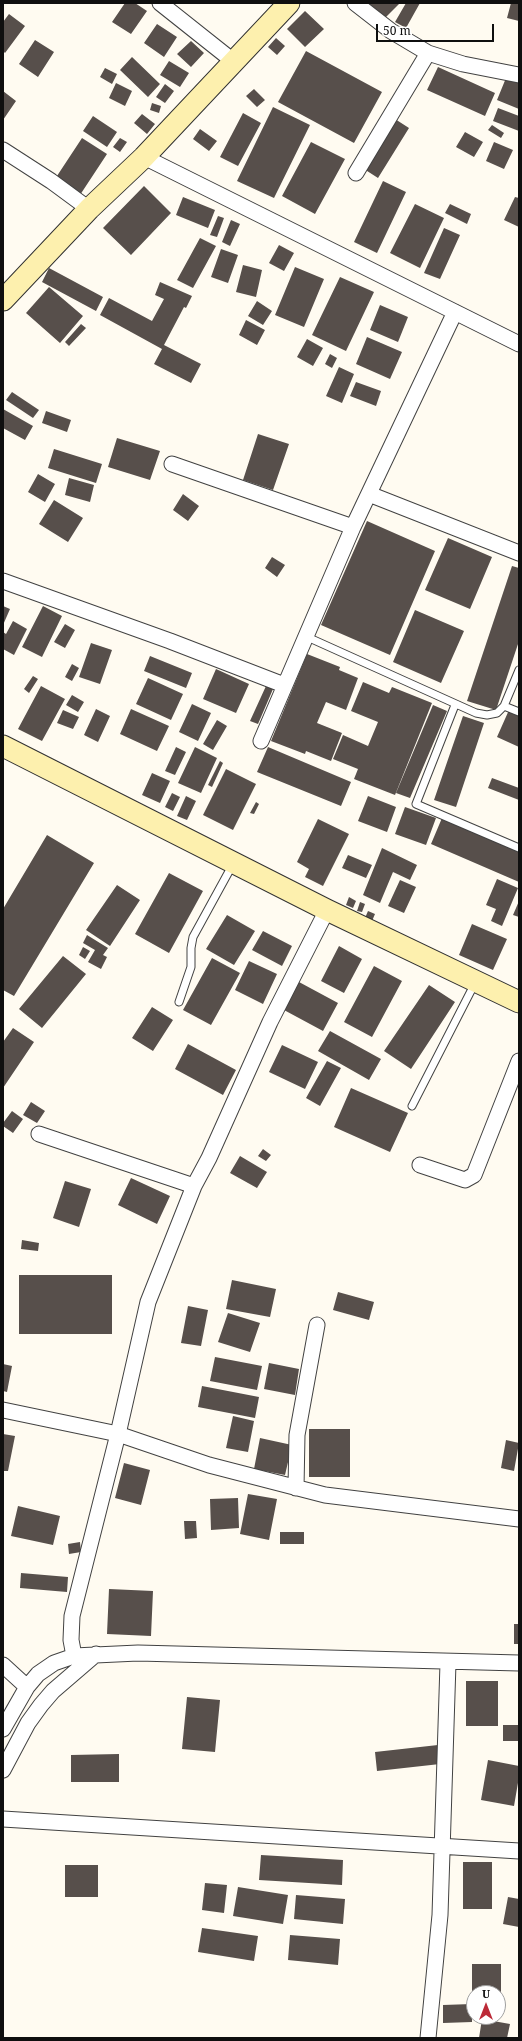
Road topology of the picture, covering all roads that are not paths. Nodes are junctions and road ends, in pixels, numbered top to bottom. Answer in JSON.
{"nodes":[{"id":1,"x":160,"y":3,"type":"edge"},
{"id":2,"x":289,"y":3,"type":"edge"},
{"id":3,"x":355,"y":3,"type":"edge"},
{"id":4,"x":428,"y":53,"type":"junction"},
{"id":5,"x":233,"y":61,"type":"junction"},
{"id":6,"x":519,"y":75,"type":"edge"},
{"id":7,"x":3,"y":150,"type":"edge"},
{"id":8,"x":144,"y":157,"type":"junction"},
{"id":9,"x":356,"y":173,"type":"dead end"},
{"id":10,"x":89,"y":210,"type":"junction"},
{"id":11,"x":3,"y":300,"type":"edge"},
{"id":12,"x":455,"y":312,"type":"junction"},
{"id":13,"x":519,"y":344,"type":"edge"},
{"id":14,"x":172,"y":464,"type":"dead end"},
{"id":15,"x":369,"y":494,"type":"junction"},
{"id":16,"x":353,"y":527,"type":"junction"},
{"id":17,"x":519,"y":553,"type":"edge"},
{"id":18,"x":3,"y":581,"type":"edge"},
{"id":19,"x":305,"y":636,"type":"junction"},
{"id":20,"x":519,"y":670,"type":"edge"},
{"id":21,"x":284,"y":685,"type":"junction"},
{"id":22,"x":455,"y":705,"type":"junction"},
{"id":23,"x":504,"y":706,"type":"junction"},
{"id":24,"x":519,"y":712,"type":"edge"},
{"id":25,"x":261,"y":741,"type":"dead end"},
{"id":26,"x":3,"y":746,"type":"edge"},
{"id":27,"x":519,"y":848,"type":"edge"},
{"id":28,"x":234,"y":862,"type":"junction"},
{"id":29,"x":327,"y":910,"type":"junction"},
{"id":30,"x":476,"y":981,"type":"junction"},
{"id":31,"x":179,"y":1002,"type":"dead end"},
{"id":32,"x":519,"y":1002,"type":"edge"},
{"id":33,"x":519,"y":1061,"type":"edge"},
{"id":34,"x":412,"y":1106,"type":"dead end"},
{"id":35,"x":39,"y":1134,"type":"dead end"},
{"id":36,"x":420,"y":1165,"type":"dead end"},
{"id":37,"x":194,"y":1186,"type":"junction"},
{"id":38,"x":317,"y":1324,"type":"dead end"},
{"id":39,"x":3,"y":1410,"type":"edge"},
{"id":40,"x":118,"y":1434,"type":"junction"},
{"id":41,"x":296,"y":1488,"type":"junction"},
{"id":42,"x":519,"y":1519,"type":"edge"},
{"id":43,"x":96,"y":1654,"type":"junction"},
{"id":44,"x":74,"y":1656,"type":"junction"},
{"id":45,"x":448,"y":1662,"type":"junction"},
{"id":46,"x":519,"y":1663,"type":"edge"},
{"id":47,"x":3,"y":1665,"type":"edge"},
{"id":48,"x":27,"y":1687,"type":"junction"},
{"id":49,"x":3,"y":1729,"type":"edge"},
{"id":50,"x":3,"y":1770,"type":"edge"},
{"id":51,"x":3,"y":1819,"type":"edge"},
{"id":52,"x":442,"y":1846,"type":"junction"},
{"id":53,"x":519,"y":1851,"type":"edge"},
{"id":54,"x":428,"y":2038,"type":"edge"}],
"edges":[{"from":1,"to":5,"type":"street"},
{"from":2,"to":5,"type":"main road"},
{"from":3,"to":4,"type":"street"},
{"from":4,"to":6,"type":"street"},
{"from":4,"to":9,"type":"street"},
{"from":5,"to":8,"type":"main road"},
{"from":7,"to":10,"type":"street"},
{"from":8,"to":10,"type":"main road"},
{"from":8,"to":12,"type":"street"},
{"from":10,"to":11,"type":"main road"},
{"from":12,"to":13,"type":"street"},
{"from":12,"to":15,"type":"street"},
{"from":14,"to":16,"type":"street"},
{"from":15,"to":16,"type":"street"},
{"from":15,"to":17,"type":"street"},
{"from":16,"to":19,"type":"street"},
{"from":18,"to":21,"type":"street"},
{"from":19,"to":21,"type":"street"},
{"from":19,"to":22,"type":"lane"},
{"from":20,"to":23,"type":"lane"},
{"from":21,"to":25,"type":"street"},
{"from":22,"to":23,"type":"lane"},
{"from":22,"to":27,"type":"lane"},
{"from":23,"to":24,"type":"lane"},
{"from":26,"to":28,"type":"main road"},
{"from":28,"to":29,"type":"main road"},
{"from":28,"to":31,"type":"lane"},
{"from":29,"to":30,"type":"main road"},
{"from":29,"to":37,"type":"street"},
{"from":30,"to":32,"type":"main road"},
{"from":30,"to":34,"type":"lane"},
{"from":33,"to":36,"type":"street"},
{"from":35,"to":37,"type":"street"},
{"from":37,"to":40,"type":"street"},
{"from":38,"to":41,"type":"street"},
{"from":39,"to":40,"type":"street"},
{"from":40,"to":41,"type":"street"},
{"from":40,"to":44,"type":"street"},
{"from":41,"to":42,"type":"street"},
{"from":43,"to":44,"type":"street"},
{"from":43,"to":45,"type":"street"},
{"from":43,"to":50,"type":"street"},
{"from":44,"to":48,"type":"street"},
{"from":45,"to":46,"type":"street"},
{"from":45,"to":52,"type":"street"},
{"from":47,"to":48,"type":"street"},
{"from":48,"to":49,"type":"street"},
{"from":51,"to":52,"type":"street"},
{"from":52,"to":53,"type":"street"},
{"from":52,"to":54,"type":"street"}]}
